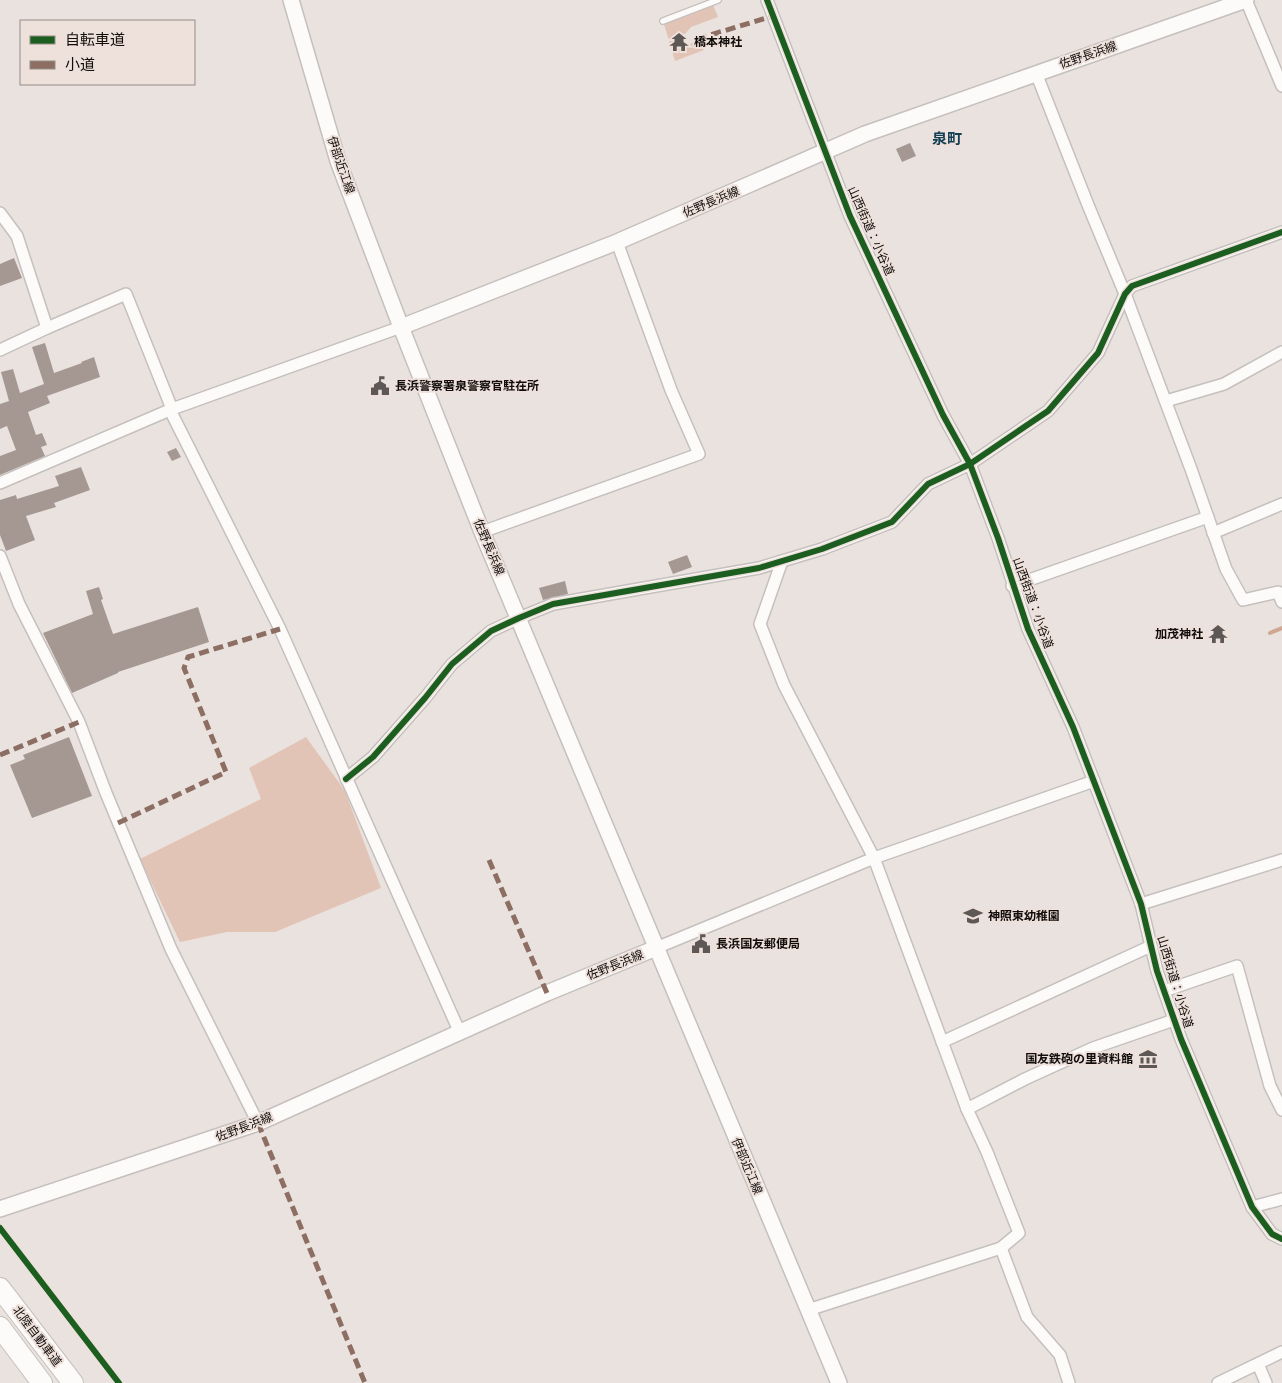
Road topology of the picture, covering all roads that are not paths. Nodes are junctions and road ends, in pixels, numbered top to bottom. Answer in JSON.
{"nodes":[{"id":1,"x":290,"y":0,"type":"edge"},
{"id":2,"x":718,"y":0,"type":"edge"},
{"id":3,"x":767,"y":0,"type":"edge"},
{"id":4,"x":1246,"y":0,"type":"edge"},
{"id":5,"x":663,"y":21,"type":"dead end"},
{"id":6,"x":1036,"y":73,"type":"junction"},
{"id":7,"x":1282,"y":86,"type":"edge"},
{"id":8,"x":825,"y":153,"type":"junction"},
{"id":9,"x":0,"y":213,"type":"edge"},
{"id":10,"x":1282,"y":232,"type":"edge"},
{"id":11,"x":617,"y":242,"type":"junction"},
{"id":12,"x":1125,"y":294,"type":"junction"},
{"id":13,"x":401,"y":327,"type":"junction"},
{"id":14,"x":47,"y":328,"type":"junction"},
{"id":15,"x":0,"y":350,"type":"edge"},
{"id":16,"x":1282,"y":352,"type":"edge"},
{"id":17,"x":1166,"y":401,"type":"junction"},
{"id":18,"x":171,"y":410,"type":"junction"},
{"id":19,"x":970,"y":464,"type":"junction"},
{"id":20,"x":0,"y":483,"type":"edge"},
{"id":21,"x":1282,"y":504,"type":"edge"},
{"id":22,"x":1208,"y":517,"type":"junction"},
{"id":23,"x":482,"y":532,"type":"junction"},
{"id":24,"x":1213,"y":533,"type":"junction"},
{"id":25,"x":0,"y":556,"type":"edge"},
{"id":26,"x":782,"y":561,"type":"junction"},
{"id":27,"x":1012,"y":586,"type":"junction"},
{"id":28,"x":1282,"y":602,"type":"edge"},
{"id":29,"x":519,"y":618,"type":"junction"},
{"id":30,"x":346,"y":779,"type":"junction"},
{"id":31,"x":1094,"y":781,"type":"junction"},
{"id":32,"x":874,"y":858,"type":"junction"},
{"id":33,"x":1282,"y":860,"type":"edge"},
{"id":34,"x":1141,"y":904,"type":"junction"},
{"id":35,"x":1151,"y":946,"type":"junction"},
{"id":36,"x":656,"y":948,"type":"junction"},
{"id":37,"x":1164,"y":991,"type":"junction"},
{"id":38,"x":1174,"y":1020,"type":"junction"},
{"id":39,"x":460,"y":1033,"type":"junction"},
{"id":40,"x":942,"y":1042,"type":"junction"},
{"id":41,"x":967,"y":1109,"type":"junction"},
{"id":42,"x":1282,"y":1110,"type":"edge"},
{"id":43,"x":258,"y":1123,"type":"junction"},
{"id":44,"x":1282,"y":1199,"type":"edge"},
{"id":45,"x":1252,"y":1207,"type":"junction"},
{"id":46,"x":0,"y":1209,"type":"edge"},
{"id":47,"x":1282,"y":1239,"type":"edge"},
{"id":48,"x":1001,"y":1248,"type":"junction"},
{"id":49,"x":6,"y":1296,"type":"edge"},
{"id":50,"x":808,"y":1310,"type":"junction"},
{"id":51,"x":0,"y":1327,"type":"edge"},
{"id":52,"x":1282,"y":1352,"type":"edge"},
{"id":53,"x":1258,"y":1364,"type":"junction"},
{"id":54,"x":42,"y":1383,"type":"edge"},
{"id":55,"x":73,"y":1383,"type":"edge"},
{"id":56,"x":839,"y":1383,"type":"edge"},
{"id":57,"x":1069,"y":1383,"type":"edge"},
{"id":58,"x":1218,"y":1383,"type":"edge"},
{"id":59,"x":1266,"y":1383,"type":"edge"}],
"edges":[{"from":1,"to":13,"type":"main road","name":"伊部近江線"},
{"from":2,"to":5,"type":"lane"},
{"from":3,"to":8,"type":"street","name":"山西街道：小谷道"},
{"from":4,"to":6,"type":"main road","name":"佐野長浜線"},
{"from":4,"to":7,"type":"street"},
{"from":6,"to":8,"type":"main road","name":"佐野長浜線"},
{"from":6,"to":12,"type":"street"},
{"from":8,"to":11,"type":"main road","name":"佐野長浜線"},
{"from":8,"to":19,"type":"street","name":"山西街道：小谷道"},
{"from":9,"to":14,"type":"street"},
{"from":10,"to":12,"type":"street"},
{"from":11,"to":13,"type":"main road","name":"佐野長浜線"},
{"from":11,"to":23,"type":"street"},
{"from":12,"to":17,"type":"street"},
{"from":12,"to":19,"type":"street"},
{"from":13,"to":18,"type":"street"},
{"from":13,"to":23,"type":"main road","name":"佐野長浜線"},
{"from":14,"to":15,"type":"street"},
{"from":14,"to":18,"type":"street"},
{"from":16,"to":17,"type":"street"},
{"from":17,"to":22,"type":"street"},
{"from":18,"to":20,"type":"street"},
{"from":18,"to":30,"type":"street"},
{"from":19,"to":26,"type":"street"},
{"from":19,"to":27,"type":"street","name":"山西街道：小谷道"},
{"from":21,"to":24,"type":"street"},
{"from":22,"to":24,"type":"street"},
{"from":22,"to":27,"type":"street"},
{"from":23,"to":29,"type":"main road","name":"佐野長浜線"},
{"from":24,"to":28,"type":"street"},
{"from":25,"to":43,"type":"street"},
{"from":26,"to":29,"type":"street"},
{"from":26,"to":32,"type":"street"},
{"from":27,"to":31,"type":"street","name":"山西街道：小谷道"},
{"from":29,"to":30,"type":"street"},
{"from":29,"to":36,"type":"main road","name":"佐野長浜線"},
{"from":30,"to":39,"type":"street"},
{"from":31,"to":32,"type":"street"},
{"from":31,"to":34,"type":"street","name":"山西街道：小谷道"},
{"from":32,"to":36,"type":"street"},
{"from":32,"to":40,"type":"street"},
{"from":33,"to":34,"type":"street"},
{"from":34,"to":35,"type":"street","name":"山西街道：小谷道"},
{"from":35,"to":37,"type":"street","name":"山西街道：小谷道"},
{"from":35,"to":40,"type":"street"},
{"from":36,"to":39,"type":"main road","name":"佐野長浜線"},
{"from":36,"to":50,"type":"main road","name":"伊部近江線"},
{"from":37,"to":38,"type":"street","name":"山西街道：小谷道"},
{"from":37,"to":42,"type":"street"},
{"from":38,"to":41,"type":"street"},
{"from":38,"to":45,"type":"street","name":"山西街道：小谷道"},
{"from":39,"to":43,"type":"main road","name":"佐野長浜線"},
{"from":40,"to":41,"type":"street"},
{"from":41,"to":48,"type":"street"},
{"from":43,"to":46,"type":"main road","name":"佐野長浜線"},
{"from":44,"to":45,"type":"street"},
{"from":45,"to":47,"type":"street","name":"山西街道：小谷道"},
{"from":48,"to":50,"type":"street"},
{"from":48,"to":57,"type":"street"},
{"from":49,"to":55,"type":"highway","name":"北陸自動車道"},
{"from":50,"to":56,"type":"main road","name":"伊部近江線"},
{"from":51,"to":54,"type":"highway","name":"北陸自動車道"},
{"from":52,"to":53,"type":"street"},
{"from":53,"to":58,"type":"street"},
{"from":53,"to":59,"type":"street"}]}
